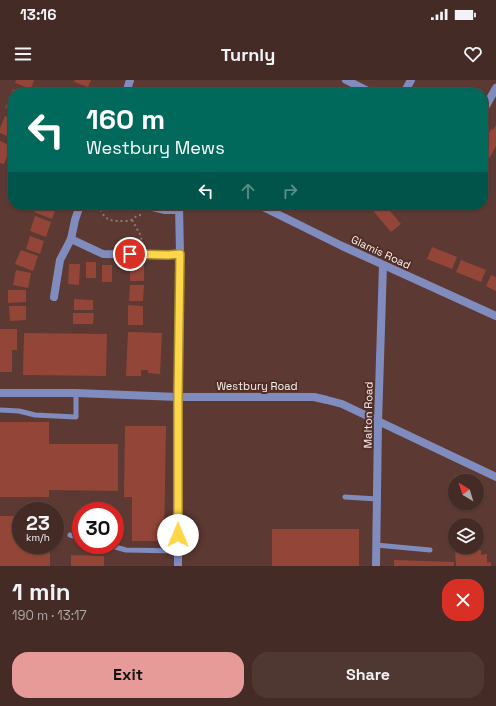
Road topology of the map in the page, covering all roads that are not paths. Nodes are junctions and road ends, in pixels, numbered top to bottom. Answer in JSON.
{"nodes":[{"id":1,"x":346,"y":80,"type":"edge"},
{"id":2,"x":362,"y":88,"type":"edge"},
{"id":3,"x":496,"y":88,"type":"edge"},
{"id":4,"x":488,"y":103,"type":"edge"},
{"id":5,"x":79,"y":210,"type":"edge"},
{"id":6,"x":179,"y":210,"type":"edge"},
{"id":7,"x":269,"y":210,"type":"edge"},
{"id":8,"x":71,"y":239,"type":"junction"},
{"id":9,"x":180,"y":254,"type":"junction"},
{"id":10,"x":383,"y":265,"type":"junction"},
{"id":11,"x":54,"y":297,"type":"dead end"},
{"id":12,"x":496,"y":316,"type":"edge"},
{"id":13,"x":0,"y":393,"type":"edge"},
{"id":14,"x":76,"y":393,"type":"junction"},
{"id":15,"x":178,"y":397,"type":"junction"},
{"id":16,"x":0,"y":410,"type":"edge"},
{"id":17,"x":378,"y":422,"type":"junction"},
{"id":18,"x":496,"y":477,"type":"edge"},
{"id":19,"x":344,"y":497,"type":"dead end"},
{"id":20,"x":377,"y":499,"type":"junction"},
{"id":21,"x":376,"y":545,"type":"junction"},
{"id":22,"x":124,"y":549,"type":"edge"},
{"id":23,"x":430,"y":550,"type":"dead end"},
{"id":24,"x":178,"y":551,"type":"junction"},
{"id":25,"x":178,"y":566,"type":"edge"},
{"id":26,"x":376,"y":566,"type":"edge"}],
"edges":[{"from":1,"to":2,"type":"street"},
{"from":3,"to":4,"type":"street"},
{"from":5,"to":8,"type":"street"},
{"from":6,"to":9,"type":"street"},
{"from":7,"to":10,"type":"street","name":"Glamis Road"},
{"from":8,"to":9,"type":"street"},
{"from":8,"to":11,"type":"street"},
{"from":9,"to":15,"type":"street"},
{"from":10,"to":12,"type":"street","name":"Glamis Road"},
{"from":10,"to":17,"type":"street","name":"Malton Road"},
{"from":13,"to":14,"type":"street","name":"Westbury Road"},
{"from":14,"to":15,"type":"street","name":"Westbury Road"},
{"from":14,"to":16,"type":"lane"},
{"from":15,"to":17,"type":"street","name":"Westbury Road"},
{"from":15,"to":24,"type":"street"},
{"from":17,"to":18,"type":"street","name":"Westbury Road"},
{"from":17,"to":20,"type":"street","name":"Malton Road"},
{"from":19,"to":20,"type":"lane"},
{"from":20,"to":21,"type":"street","name":"Malton Road"},
{"from":21,"to":23,"type":"lane"},
{"from":21,"to":26,"type":"street","name":"Malton Road"},
{"from":22,"to":24,"type":"lane"},
{"from":24,"to":25,"type":"street"}]}
